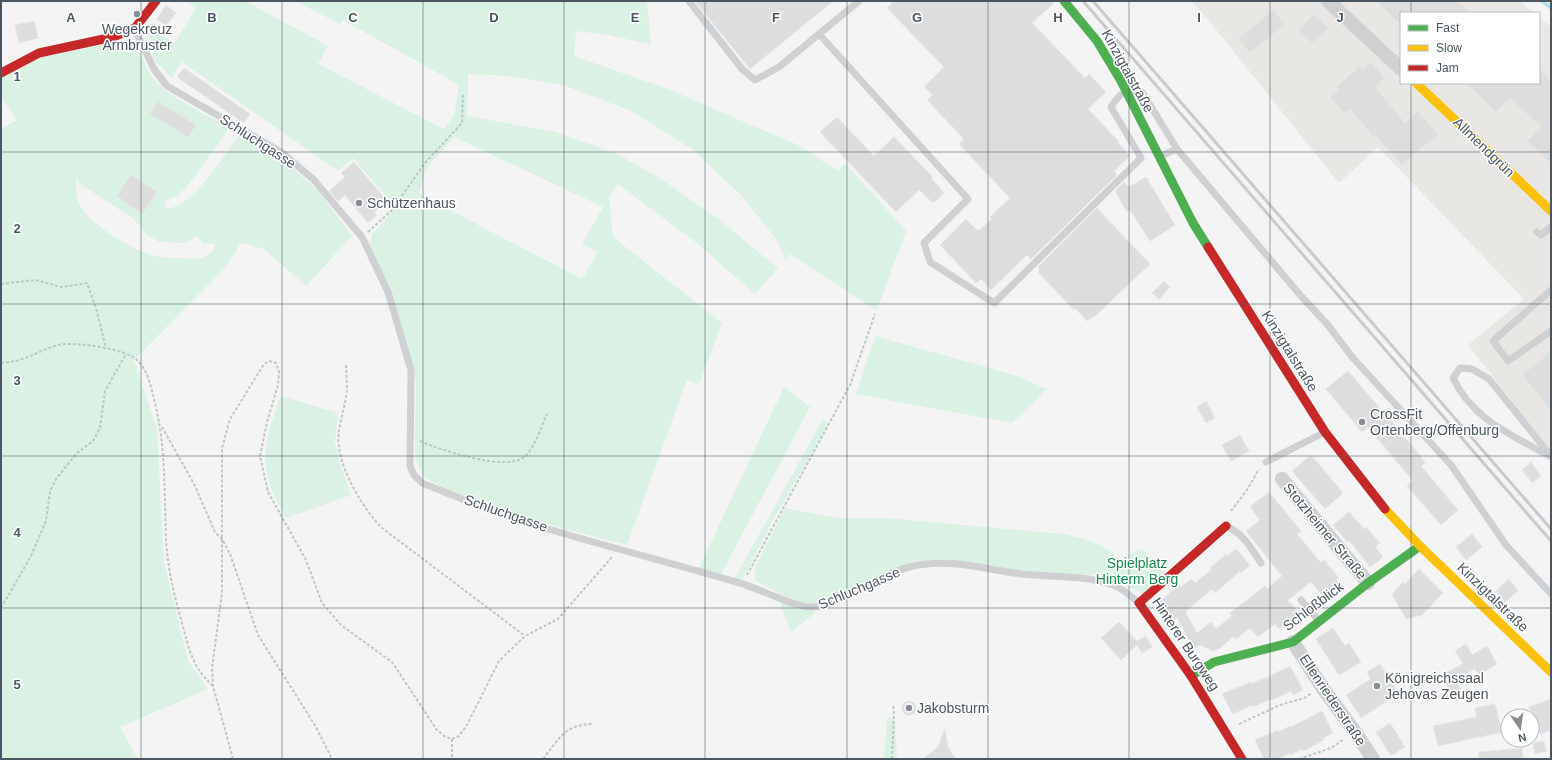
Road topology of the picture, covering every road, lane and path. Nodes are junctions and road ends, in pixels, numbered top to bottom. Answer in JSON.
{"nodes":[{"id":1,"x":156,"y":1,"type":"edge"},
{"id":2,"x":689,"y":1,"type":"edge"},
{"id":3,"x":859,"y":1,"type":"edge"},
{"id":4,"x":1064,"y":1,"type":"edge"},
{"id":5,"x":1328,"y":1,"type":"edge"},
{"id":6,"x":135,"y":28,"type":"junction"},
{"id":7,"x":819,"y":34,"type":"junction"},
{"id":8,"x":1400,"y":67,"type":"edge"},
{"id":9,"x":1,"y":73,"type":"edge"},
{"id":10,"x":1417,"y":84,"type":"edge"},
{"id":11,"x":1126,"y":91,"type":"junction"},
{"id":12,"x":463,"y":93,"type":"dead end"},
{"id":13,"x":1177,"y":149,"type":"junction"},
{"id":14,"x":1490,"y":152,"type":"junction"},
{"id":15,"x":1158,"y":156,"type":"junction"},
{"id":16,"x":1482,"y":161,"type":"dead end"},
{"id":17,"x":1551,"y":211,"type":"edge"},
{"id":18,"x":1551,"y":227,"type":"edge"},
{"id":19,"x":1537,"y":232,"type":"dead end"},
{"id":20,"x":362,"y":237,"type":"junction"},
{"id":21,"x":1,"y":284,"type":"edge"},
{"id":22,"x":1551,"y":290,"type":"edge"},
{"id":23,"x":875,"y":314,"type":"dead end"},
{"id":24,"x":1551,"y":331,"type":"edge"},
{"id":25,"x":106,"y":348,"type":"junction"},
{"id":26,"x":126,"y":354,"type":"junction"},
{"id":27,"x":1,"y":363,"type":"edge"},
{"id":28,"x":346,"y":365,"type":"dead end"},
{"id":29,"x":547,"y":414,"type":"dead end"},
{"id":30,"x":161,"y":425,"type":"junction"},
{"id":31,"x":1325,"y":432,"type":"junction"},
{"id":32,"x":411,"y":438,"type":"junction"},
{"id":33,"x":1551,"y":457,"type":"edge"},
{"id":34,"x":1266,"y":462,"type":"joint"},
{"id":35,"x":1282,"y":479,"type":"dead end"},
{"id":36,"x":1226,"y":526,"type":"junction"},
{"id":37,"x":222,"y":539,"type":"junction"},
{"id":38,"x":1420,"y":546,"type":"junction"},
{"id":39,"x":619,"y":549,"type":"junction"},
{"id":40,"x":1262,"y":563,"type":"dead end"},
{"id":41,"x":1368,"y":583,"type":"junction"},
{"id":42,"x":743,"y":584,"type":"junction"},
{"id":43,"x":1551,"y":594,"type":"edge"},
{"id":44,"x":1302,"y":600,"type":"dead end"},
{"id":45,"x":1139,"y":603,"type":"junction"},
{"id":46,"x":1,"y":608,"type":"edge"},
{"id":47,"x":1319,"y":621,"type":"junction"},
{"id":48,"x":525,"y":636,"type":"junction"},
{"id":49,"x":1293,"y":642,"type":"junction"},
{"id":50,"x":1551,"y":672,"type":"edge"},
{"id":51,"x":1191,"y":676,"type":"junction"},
{"id":52,"x":213,"y":686,"type":"junction"},
{"id":53,"x":1322,"y":688,"type":"junction"},
{"id":54,"x":893,"y":704,"type":"dead end"},
{"id":55,"x":592,"y":724,"type":"dead end"},
{"id":56,"x":1225,"y":730,"type":"junction"},
{"id":57,"x":1355,"y":732,"type":"junction"},
{"id":58,"x":452,"y":739,"type":"junction"},
{"id":59,"x":233,"y":759,"type":"edge"},
{"id":60,"x":332,"y":759,"type":"edge"},
{"id":61,"x":452,"y":759,"type":"edge"},
{"id":62,"x":543,"y":759,"type":"edge"},
{"id":63,"x":892,"y":759,"type":"edge"},
{"id":64,"x":1242,"y":759,"type":"edge"},
{"id":65,"x":1299,"y":759,"type":"edge"},
{"id":66,"x":1373,"y":759,"type":"edge"}],
"edges":[{"from":1,"to":6,"type":"street"},
{"from":2,"to":7,"type":"lane"},
{"from":3,"to":7,"type":"lane"},
{"from":4,"to":11,"type":"street","name":"Kinzigtalstraße"},
{"from":5,"to":8,"type":"street"},
{"from":6,"to":9,"type":"street"},
{"from":6,"to":20,"type":"lane","name":"Schluchgasse"},
{"from":7,"to":11,"type":"lane"},
{"from":10,"to":14,"type":"street","name":"Allmendgrün"},
{"from":11,"to":13,"type":"lane"},
{"from":11,"to":15,"type":"street","name":"Kinzigtalstraße"},
{"from":12,"to":20,"type":"path"},
{"from":13,"to":15,"type":"lane"},
{"from":13,"to":43,"type":"lane"},
{"from":14,"to":16,"type":"lane"},
{"from":14,"to":17,"type":"street","name":"Allmendgrün"},
{"from":15,"to":31,"type":"street","name":"Kinzigtalstraße"},
{"from":18,"to":19,"type":"lane"},
{"from":20,"to":32,"type":"lane","name":"Schluchgasse"},
{"from":21,"to":25,"type":"path"},
{"from":22,"to":24,"type":"lane"},
{"from":23,"to":42,"type":"path"},
{"from":25,"to":26,"type":"path"},
{"from":25,"to":27,"type":"path"},
{"from":26,"to":30,"type":"path"},
{"from":26,"to":46,"type":"path"},
{"from":28,"to":48,"type":"path"},
{"from":29,"to":32,"type":"path"},
{"from":30,"to":37,"type":"path"},
{"from":30,"to":52,"type":"path"},
{"from":31,"to":34,"type":"lane"},
{"from":31,"to":38,"type":"street","name":"Kinzigtalstraße"},
{"from":32,"to":39,"type":"lane","name":"Schluchgasse"},
{"from":33,"to":33,"type":"lane"},
{"from":34,"to":36,"type":"path"},
{"from":35,"to":41,"type":"street","name":"Stotzheimer Straße"},
{"from":36,"to":40,"type":"lane"},
{"from":36,"to":45,"type":"street","name":"Hinterer Burgweg"},
{"from":37,"to":52,"type":"path"},
{"from":37,"to":58,"type":"path"},
{"from":37,"to":60,"type":"path"},
{"from":38,"to":41,"type":"street","name":"Schloßblick"},
{"from":38,"to":50,"type":"street","name":"Kinzigtalstraße"},
{"from":39,"to":42,"type":"lane","name":"Schluchgasse"},
{"from":39,"to":48,"type":"path"},
{"from":41,"to":47,"type":"street","name":"Schloßblick"},
{"from":42,"to":45,"type":"lane","name":"Schluchgasse"},
{"from":44,"to":47,"type":"lane"},
{"from":45,"to":51,"type":"street","name":"Hinterer Burgweg"},
{"from":47,"to":49,"type":"street","name":"Schloßblick"},
{"from":48,"to":58,"type":"path"},
{"from":49,"to":51,"type":"street","name":"Schloßblick"},
{"from":49,"to":53,"type":"street","name":"Ellenriederstraße"},
{"from":51,"to":56,"type":"street","name":"Hinterer Burgweg"},
{"from":52,"to":59,"type":"path"},
{"from":53,"to":56,"type":"path"},
{"from":53,"to":57,"type":"street","name":"Ellenriederstraße"},
{"from":54,"to":63,"type":"path"},
{"from":55,"to":62,"type":"path"},
{"from":56,"to":64,"type":"street","name":"Hinterer Burgweg"},
{"from":57,"to":65,"type":"path"},
{"from":57,"to":66,"type":"street","name":"Ellenriederstraße"},
{"from":58,"to":61,"type":"path"}]}
